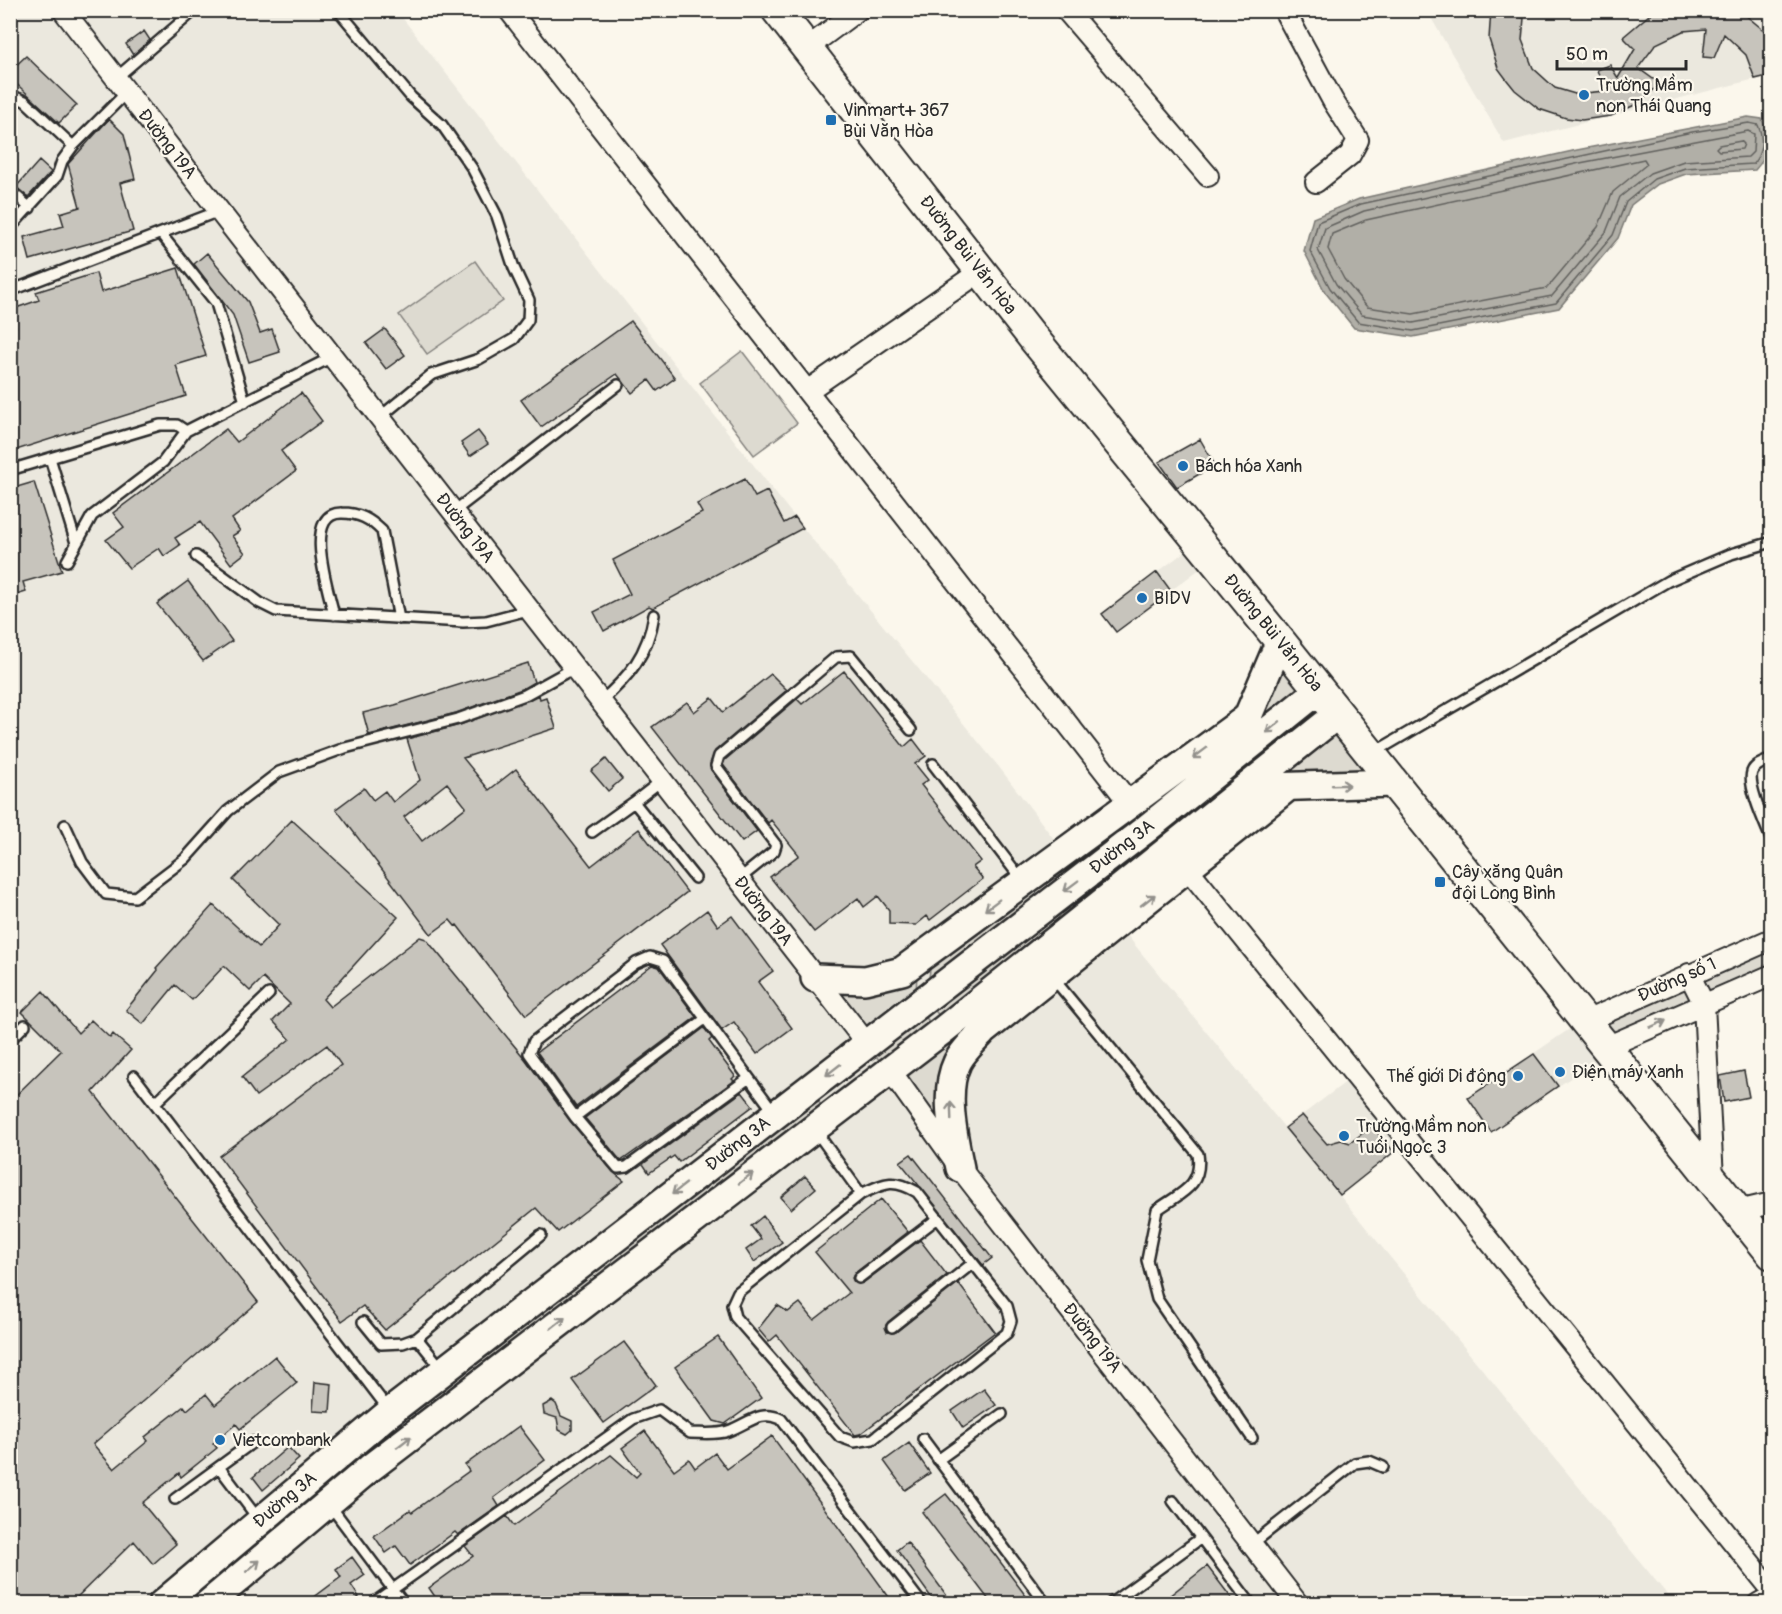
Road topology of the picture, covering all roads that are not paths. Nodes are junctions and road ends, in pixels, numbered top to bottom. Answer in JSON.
{"nodes":[{"id":1,"x":63,"y":10,"type":"edge"},
{"id":2,"x":195,"y":10,"type":"edge"},
{"id":3,"x":338,"y":10,"type":"edge"},
{"id":4,"x":509,"y":10,"type":"edge"},
{"id":5,"x":777,"y":10,"type":"edge"},
{"id":6,"x":858,"y":10,"type":"edge"},
{"id":7,"x":1066,"y":10,"type":"edge"},
{"id":8,"x":1284,"y":10,"type":"edge"},
{"id":9,"x":807,"y":48,"type":"junction"},
{"id":10,"x":121,"y":85,"type":"junction"},
{"id":11,"x":10,"y":95,"type":"edge"},
{"id":12,"x":73,"y":146,"type":"junction"},
{"id":13,"x":1208,"y":176,"type":"dead end"},
{"id":14,"x":1316,"y":182,"type":"dead end"},
{"id":15,"x":10,"y":190,"type":"edge"},
{"id":16,"x":30,"y":208,"type":"junction"},
{"id":17,"x":219,"y":211,"type":"junction"},
{"id":18,"x":10,"y":228,"type":"edge"},
{"id":19,"x":160,"y":234,"type":"junction"},
{"id":20,"x":981,"y":271,"type":"junction"},
{"id":21,"x":10,"y":291,"type":"edge"},
{"id":22,"x":332,"y":357,"type":"junction"},
{"id":23,"x":618,"y":385,"type":"dead end"},
{"id":24,"x":807,"y":391,"type":"junction"},
{"id":25,"x":245,"y":402,"type":"junction"},
{"id":26,"x":379,"y":418,"type":"junction"},
{"id":27,"x":186,"y":431,"type":"junction"},
{"id":28,"x":50,"y":458,"type":"junction"},
{"id":29,"x":10,"y":470,"type":"edge"},
{"id":30,"x":453,"y":512,"type":"junction"},
{"id":31,"x":1772,"y":542,"type":"edge"},
{"id":32,"x":76,"y":543,"type":"junction"},
{"id":33,"x":196,"y":556,"type":"dead end"},
{"id":34,"x":67,"y":561,"type":"dead end"},
{"id":35,"x":528,"y":610,"type":"junction"},
{"id":36,"x":334,"y":615,"type":"junction"},
{"id":37,"x":654,"y":615,"type":"dead end"},
{"id":38,"x":399,"y":619,"type":"junction"},
{"id":39,"x":1280,"y":641,"type":"junction"},
{"id":40,"x":573,"y":669,"type":"junction"},
{"id":41,"x":1319,"y":690,"type":"junction"},
{"id":42,"x":599,"y":703,"type":"junction"},
{"id":43,"x":1338,"y":714,"type":"junction"},
{"id":44,"x":1247,"y":718,"type":"junction"},
{"id":45,"x":911,"y":730,"type":"dead end"},
{"id":46,"x":1371,"y":755,"type":"junction"},
{"id":47,"x":1772,"y":759,"type":"edge"},
{"id":48,"x":933,"y":764,"type":"dead end"},
{"id":49,"x":1228,"y":764,"type":"junction"},
{"id":50,"x":661,"y":781,"type":"junction"},
{"id":51,"x":1393,"y":783,"type":"junction"},
{"id":52,"x":1288,"y":787,"type":"junction"},
{"id":53,"x":1248,"y":788,"type":"junction"},
{"id":54,"x":634,"y":802,"type":"junction"},
{"id":55,"x":1131,"y":805,"type":"junction"},
{"id":56,"x":66,"y":825,"type":"dead end"},
{"id":57,"x":592,"y":832,"type":"dead end"},
{"id":58,"x":1772,"y":841,"type":"edge"},
{"id":59,"x":1188,"y":868,"type":"junction"},
{"id":60,"x":695,"y":878,"type":"dead end"},
{"id":61,"x":738,"y":880,"type":"junction"},
{"id":62,"x":1023,"y":882,"type":"junction"},
{"id":63,"x":1772,"y":939,"type":"edge"},
{"id":64,"x":927,"y":953,"type":"junction"},
{"id":65,"x":1689,"y":974,"type":"junction"},
{"id":66,"x":1772,"y":975,"type":"edge"},
{"id":67,"x":1051,"y":976,"type":"junction"},
{"id":68,"x":815,"y":978,"type":"junction"},
{"id":69,"x":269,"y":994,"type":"dead end"},
{"id":70,"x":921,"y":1003,"type":"junction"},
{"id":71,"x":1704,"y":1004,"type":"junction"},
{"id":72,"x":705,"y":1019,"type":"junction"},
{"id":73,"x":1584,"y":1022,"type":"junction"},
{"id":74,"x":25,"y":1025,"type":"dead end"},
{"id":75,"x":943,"y":1030,"type":"junction"},
{"id":76,"x":983,"y":1030,"type":"junction"},
{"id":77,"x":10,"y":1040,"type":"edge"},
{"id":78,"x":867,"y":1044,"type":"junction"},
{"id":79,"x":1604,"y":1048,"type":"junction"},
{"id":80,"x":890,"y":1070,"type":"junction"},
{"id":81,"x":134,"y":1076,"type":"dead end"},
{"id":82,"x":749,"y":1078,"type":"junction"},
{"id":83,"x":155,"y":1103,"type":"junction"},
{"id":84,"x":776,"y":1114,"type":"junction"},
{"id":85,"x":575,"y":1117,"type":"junction"},
{"id":86,"x":813,"y":1127,"type":"junction"},
{"id":87,"x":960,"y":1168,"type":"junction"},
{"id":88,"x":1713,"y":1179,"type":"junction"},
{"id":89,"x":861,"y":1194,"type":"junction"},
{"id":90,"x":1772,"y":1203,"type":"edge"},
{"id":91,"x":1738,"y":1211,"type":"junction"},
{"id":92,"x":938,"y":1218,"type":"junction"},
{"id":93,"x":541,"y":1235,"type":"dead end"},
{"id":94,"x":1772,"y":1254,"type":"edge"},
{"id":95,"x":973,"y":1263,"type":"junction"},
{"id":96,"x":859,"y":1278,"type":"dead end"},
{"id":97,"x":363,"y":1322,"type":"dead end"},
{"id":98,"x":892,"y":1327,"type":"dead end"},
{"id":99,"x":417,"y":1338,"type":"junction"},
{"id":100,"x":444,"y":1371,"type":"junction"},
{"id":101,"x":390,"y":1412,"type":"junction"},
{"id":102,"x":1002,"y":1414,"type":"dead end"},
{"id":103,"x":1252,"y":1438,"type":"dead end"},
{"id":104,"x":923,"y":1439,"type":"dead end"},
{"id":105,"x":253,"y":1442,"type":"dead end"},
{"id":106,"x":352,"y":1444,"type":"junction"},
{"id":107,"x":938,"y":1460,"type":"junction"},
{"id":108,"x":219,"y":1467,"type":"junction"},
{"id":109,"x":1383,"y":1467,"type":"dead end"},
{"id":110,"x":370,"y":1468,"type":"junction"},
{"id":111,"x":175,"y":1499,"type":"dead end"},
{"id":112,"x":1173,"y":1501,"type":"dead end"},
{"id":113,"x":328,"y":1502,"type":"junction"},
{"id":114,"x":260,"y":1521,"type":"junction"},
{"id":115,"x":1202,"y":1538,"type":"junction"},
{"id":116,"x":1252,"y":1544,"type":"junction"},
{"id":117,"x":393,"y":1588,"type":"junction"},
{"id":118,"x":1772,"y":1590,"type":"edge"},
{"id":119,"x":1772,"y":1596,"type":"edge"},
{"id":120,"x":162,"y":1604,"type":"edge"},
{"id":121,"x":208,"y":1604,"type":"edge"},
{"id":122,"x":372,"y":1604,"type":"edge"},
{"id":123,"x":405,"y":1604,"type":"edge"},
{"id":124,"x":922,"y":1604,"type":"edge"},
{"id":125,"x":1046,"y":1604,"type":"edge"},
{"id":126,"x":1110,"y":1604,"type":"edge"},
{"id":127,"x":1251,"y":1604,"type":"edge"},
{"id":128,"x":1298,"y":1604,"type":"edge"},
{"id":129,"x":1758,"y":1604,"type":"edge"}],
"edges":[{"from":1,"to":10,"type":"street","name":"Đường 19A"},
{"from":2,"to":10,"type":"lane"},
{"from":3,"to":26,"type":"lane"},
{"from":4,"to":24,"type":"street"},
{"from":5,"to":9,"type":"main road","name":"Đường Bùi Văn Hòa"},
{"from":6,"to":9,"type":"street"},
{"from":7,"to":13,"type":"street"},
{"from":8,"to":14,"type":"street"},
{"from":9,"to":20,"type":"main road","name":"Đường Bùi Văn Hòa"},
{"from":10,"to":12,"type":"lane"},
{"from":10,"to":17,"type":"street","name":"Đường 19A"},
{"from":11,"to":12,"type":"lane"},
{"from":12,"to":16,"type":"lane"},
{"from":15,"to":16,"type":"lane"},
{"from":16,"to":18,"type":"lane"},
{"from":17,"to":19,"type":"lane"},
{"from":17,"to":22,"type":"street","name":"Đường 19A"},
{"from":19,"to":21,"type":"lane"},
{"from":19,"to":25,"type":"lane"},
{"from":20,"to":24,"type":"street"},
{"from":20,"to":39,"type":"main road","name":"Đường Bùi Văn Hòa"},
{"from":22,"to":25,"type":"lane"},
{"from":22,"to":26,"type":"street","name":"Đường 19A"},
{"from":23,"to":30,"type":"lane"},
{"from":24,"to":55,"type":"street"},
{"from":25,"to":27,"type":"lane"},
{"from":26,"to":30,"type":"street","name":"Đường 19A"},
{"from":27,"to":28,"type":"lane"},
{"from":27,"to":32,"type":"lane"},
{"from":28,"to":29,"type":"lane"},
{"from":28,"to":32,"type":"lane"},
{"from":30,"to":35,"type":"street","name":"Đường 19A"},
{"from":31,"to":46,"type":"lane"},
{"from":32,"to":34,"type":"lane"},
{"from":33,"to":36,"type":"lane"},
{"from":35,"to":38,"type":"lane"},
{"from":35,"to":40,"type":"street","name":"Đường 19A"},
{"from":36,"to":38,"type":"lane"},
{"from":36,"to":38,"type":"lane"},
{"from":37,"to":42,"type":"lane"},
{"from":39,"to":41,"type":"main road","name":"Đường Bùi Văn Hòa"},
{"from":39,"to":44,"type":"street","name":"Đường 3A"},
{"from":40,"to":42,"type":"street","name":"Đường 19A"},
{"from":40,"to":56,"type":"lane"},
{"from":41,"to":43,"type":"main road","name":"Đường Bùi Văn Hòa"},
{"from":41,"to":49,"type":"street","name":"Đường 3A","one_way":true},
{"from":42,"to":50,"type":"street","name":"Đường 19A"},
{"from":43,"to":46,"type":"main road","name":"Đường Bùi Văn Hòa"},
{"from":43,"to":53,"type":"street","name":"Đường 3A"},
{"from":44,"to":49,"type":"street"},
{"from":44,"to":55,"type":"street","name":"Đường 3A","one_way":true},
{"from":45,"to":61,"type":"lane"},
{"from":46,"to":51,"type":"main road","name":"Đường Bùi Văn Hòa"},
{"from":47,"to":58,"type":"lane"},
{"from":48,"to":62,"type":"lane"},
{"from":49,"to":70,"type":"street","name":"Đường 3A","one_way":true},
{"from":50,"to":54,"type":"lane"},
{"from":50,"to":61,"type":"street","name":"Đường 19A"},
{"from":52,"to":51,"type":"street","one_way":true},
{"from":51,"to":73,"type":"main road","name":"Đường Bùi Văn Hòa"},
{"from":52,"to":53,"type":"street"},
{"from":52,"to":59,"type":"street"},
{"from":53,"to":75,"type":"street","name":"Đường 3A"},
{"from":54,"to":57,"type":"lane"},
{"from":54,"to":60,"type":"lane"},
{"from":55,"to":62,"type":"street","name":"Đường 3A"},
{"from":67,"to":59,"type":"street","one_way":true},
{"from":59,"to":118,"type":"street"},
{"from":61,"to":68,"type":"street","name":"Đường 19A"},
{"from":62,"to":64,"type":"street","name":"Đường 3A","one_way":true},
{"from":63,"to":65,"type":"street","name":"Đường số 1"},
{"from":64,"to":68,"type":"street","name":"Đường 3A"},
{"from":64,"to":70,"type":"street"},
{"from":65,"to":71,"type":"street"},
{"from":65,"to":73,"type":"street","name":"Đường số 1"},
{"from":66,"to":71,"type":"street","name":"Đường số 1"},
{"from":67,"to":76,"type":"street"},
{"from":67,"to":103,"type":"lane"},
{"from":68,"to":78,"type":"street","name":"Đường 19A"},
{"from":69,"to":83,"type":"lane"},
{"from":70,"to":75,"type":"street"},
{"from":70,"to":78,"type":"street","name":"Đường 3A"},
{"from":79,"to":71,"type":"street","name":"Đường số 1","one_way":true},
{"from":71,"to":88,"type":"street"},
{"from":72,"to":82,"type":"lane"},
{"from":72,"to":85,"type":"lane"},
{"from":72,"to":85,"type":"lane"},
{"from":73,"to":79,"type":"main road","name":"Đường Bùi Văn Hòa"},
{"from":74,"to":77,"type":"lane"},
{"from":75,"to":76,"type":"street"},
{"from":75,"to":80,"type":"street","name":"Đường 3A"},
{"from":87,"to":76,"type":"street","one_way":true},
{"from":78,"to":80,"type":"street"},
{"from":78,"to":84,"type":"street","name":"Đường 3A","one_way":true},
{"from":79,"to":88,"type":"main road","name":"Đường Bùi Văn Hòa"},
{"from":80,"to":86,"type":"street","name":"Đường 3A"},
{"from":80,"to":87,"type":"street","name":"Đường 19A"},
{"from":81,"to":83,"type":"lane"},
{"from":82,"to":84,"type":"lane"},
{"from":82,"to":85,"type":"lane"},
{"from":83,"to":101,"type":"lane"},
{"from":84,"to":100,"type":"street","name":"Đường 3A","one_way":true},
{"from":86,"to":89,"type":"lane"},
{"from":110,"to":86,"type":"street","name":"Đường 3A","one_way":true},
{"from":87,"to":116,"type":"street","name":"Đường 19A"},
{"from":88,"to":91,"type":"main road","name":"Đường Bùi Văn Hòa"},
{"from":89,"to":92,"type":"lane"},
{"from":89,"to":95,"type":"lane"},
{"from":90,"to":91,"type":"street"},
{"from":91,"to":94,"type":"main road","name":"Đường Bùi Văn Hòa"},
{"from":92,"to":95,"type":"lane"},
{"from":92,"to":96,"type":"lane"},
{"from":93,"to":99,"type":"lane"},
{"from":95,"to":98,"type":"lane"},
{"from":97,"to":99,"type":"lane"},
{"from":99,"to":100,"type":"lane"},
{"from":100,"to":101,"type":"street","name":"Đường 3A"},
{"from":101,"to":106,"type":"street","name":"Đường 3A"},
{"from":102,"to":107,"type":"lane"},
{"from":104,"to":107,"type":"lane"},
{"from":105,"to":108,"type":"lane"},
{"from":106,"to":110,"type":"street"},
{"from":106,"to":114,"type":"street","name":"Đường 3A"},
{"from":107,"to":125,"type":"lane"},
{"from":108,"to":111,"type":"lane"},
{"from":108,"to":114,"type":"lane"},
{"from":109,"to":116,"type":"lane"},
{"from":110,"to":113,"type":"street","name":"Đường 3A"},
{"from":112,"to":115,"type":"lane"},
{"from":113,"to":117,"type":"lane"},
{"from":121,"to":113,"type":"street","name":"Đường 3A","one_way":true},
{"from":114,"to":120,"type":"street","name":"Đường 3A"},
{"from":115,"to":126,"type":"lane"},
{"from":115,"to":127,"type":"lane"},
{"from":116,"to":128,"type":"street","name":"Đường 19A"},
{"from":117,"to":122,"type":"lane"},
{"from":117,"to":123,"type":"lane"},
{"from":117,"to":124,"type":"lane"},
{"from":119,"to":129,"type":"street"}]}
